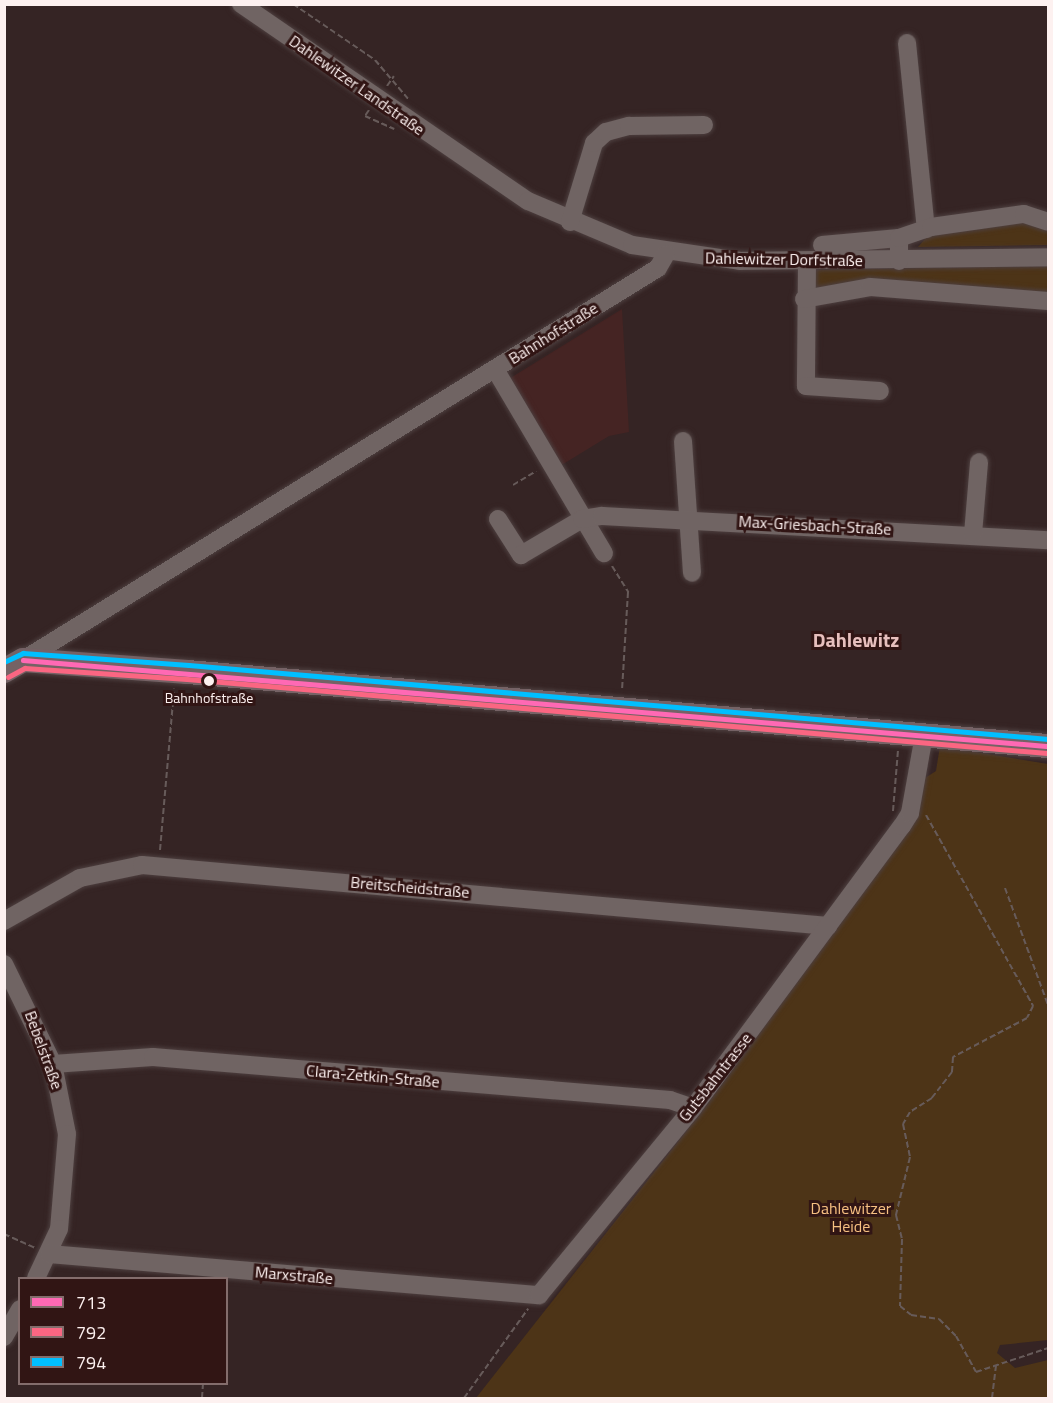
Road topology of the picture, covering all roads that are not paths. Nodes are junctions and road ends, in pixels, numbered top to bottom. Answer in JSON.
{"nodes":[{"id":1,"x":241,"y":4,"type":"edge"},
{"id":2,"x":907,"y":42,"type":"dead end"},
{"id":3,"x":704,"y":125,"type":"dead end"},
{"id":4,"x":475,"y":165,"type":"joint"},
{"id":5,"x":570,"y":222,"type":"junction"},
{"id":6,"x":1048,"y":222,"type":"edge"},
{"id":7,"x":926,"y":230,"type":"junction"},
{"id":8,"x":899,"y":238,"type":"junction"},
{"id":9,"x":822,"y":245,"type":"dead end"},
{"id":10,"x":666,"y":254,"type":"junction"},
{"id":11,"x":1048,"y":257,"type":"edge"},
{"id":12,"x":899,"y":261,"type":"junction"},
{"id":13,"x":807,"y":262,"type":"junction"},
{"id":14,"x":804,"y":299,"type":"junction"},
{"id":15,"x":1048,"y":301,"type":"edge"},
{"id":16,"x":495,"y":369,"type":"junction"},
{"id":17,"x":880,"y":391,"type":"dead end"},
{"id":18,"x":683,"y":441,"type":"dead end"},
{"id":19,"x":979,"y":462,"type":"dead end"},
{"id":20,"x":688,"y":518,"type":"junction"},
{"id":21,"x":498,"y":519,"type":"dead end"},
{"id":22,"x":582,"y":519,"type":"junction"},
{"id":23,"x":973,"y":534,"type":"junction"},
{"id":24,"x":1048,"y":540,"type":"edge"},
{"id":25,"x":604,"y":553,"type":"road end"},
{"id":26,"x":692,"y":573,"type":"dead end"},
{"id":27,"x":14,"y":665,"type":"edge"},
{"id":28,"x":924,"y":735,"type":"junction"},
{"id":29,"x":1048,"y":746,"type":"edge"},
{"id":30,"x":4,"y":921,"type":"edge"},
{"id":31,"x":828,"y":926,"type":"junction"},
{"id":32,"x":4,"y":964,"type":"edge"},
{"id":33,"x":53,"y":1064,"type":"junction"},
{"id":34,"x":693,"y":1108,"type":"junction"},
{"id":35,"x":49,"y":1254,"type":"junction"},
{"id":36,"x":37,"y":1277,"type":"edge"},
{"id":37,"x":539,"y":1295,"type":"joint"},
{"id":38,"x":18,"y":1312,"type":"edge"},
{"id":39,"x":4,"y":1337,"type":"edge"}],
"edges":[{"from":1,"to":4,"type":"street","name":"Dahlewitzer Landstraße"},
{"from":2,"to":7,"type":"street"},
{"from":3,"to":5,"type":"street"},
{"from":4,"to":5,"type":"street","name":"Dahlewitzer Dorfstraße"},
{"from":5,"to":10,"type":"street","name":"Dahlewitzer Dorfstraße"},
{"from":6,"to":7,"type":"street"},
{"from":7,"to":8,"type":"street"},
{"from":8,"to":9,"type":"street"},
{"from":8,"to":12,"type":"street"},
{"from":10,"to":13,"type":"street","name":"Dahlewitzer Dorfstraße"},
{"from":10,"to":16,"type":"street","name":"Bahnhofstraße"},
{"from":11,"to":12,"type":"street","name":"Dahlewitzer Dorfstraße"},
{"from":12,"to":13,"type":"street","name":"Dahlewitzer Dorfstraße"},
{"from":13,"to":14,"type":"street"},
{"from":14,"to":15,"type":"street","name":"Dahlewitzer Dorfstraße"},
{"from":14,"to":17,"type":"street"},
{"from":16,"to":22,"type":"street"},
{"from":16,"to":27,"type":"street","name":"Bahnhofstraße"},
{"from":18,"to":20,"type":"street"},
{"from":19,"to":23,"type":"street"},
{"from":20,"to":22,"type":"street","name":"Max-Griesbach-Straße"},
{"from":20,"to":23,"type":"street","name":"Max-Griesbach-Straße"},
{"from":20,"to":26,"type":"street"},
{"from":21,"to":22,"type":"street"},
{"from":22,"to":25,"type":"street"},
{"from":23,"to":24,"type":"street","name":"Max-Griesbach-Straße"},
{"from":27,"to":28,"type":"main road"},
{"from":28,"to":29,"type":"main road"},
{"from":28,"to":31,"type":"street","name":"Gutsbahntrasse"},
{"from":30,"to":31,"type":"street","name":"Breitscheidstraße"},
{"from":31,"to":34,"type":"street","name":"Gutsbahntrasse"},
{"from":32,"to":33,"type":"street","name":"Bebelstraße"},
{"from":33,"to":34,"type":"street","name":"Clara-Zetkin-Straße"},
{"from":33,"to":35,"type":"street","name":"Bebelstraße"},
{"from":34,"to":37,"type":"street","name":"Gutsbahntrasse"},
{"from":35,"to":36,"type":"street","name":"Bebelstraße"},
{"from":35,"to":37,"type":"street","name":"Marxstraße"},
{"from":38,"to":39,"type":"street"}]}
